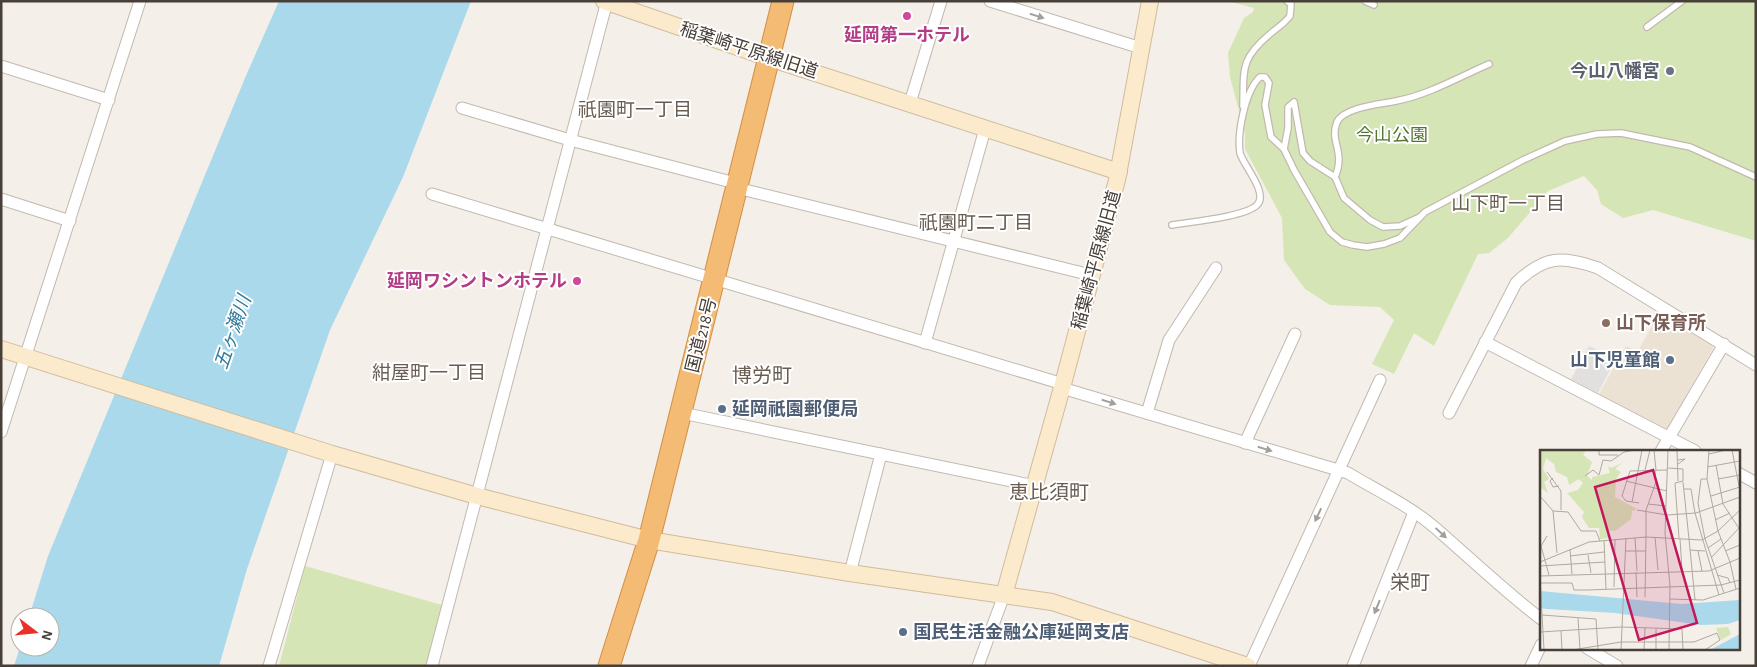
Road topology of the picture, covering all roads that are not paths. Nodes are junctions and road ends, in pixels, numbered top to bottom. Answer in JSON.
{"nodes":[{"id":1,"x":140,"y":1,"type":"edge"},
{"id":2,"x":783,"y":1,"type":"edge"},
{"id":3,"x":941,"y":1,"type":"edge"},
{"id":4,"x":990,"y":1,"type":"edge"},
{"id":5,"x":1150,"y":1,"type":"edge"},
{"id":6,"x":1287,"y":1,"type":"edge"},
{"id":7,"x":1365,"y":1,"type":"edge"},
{"id":8,"x":1682,"y":1,"type":"edge"},
{"id":9,"x":606,"y":2,"type":"edge"},
{"id":10,"x":1374,"y":5,"type":"dead end"},
{"id":11,"x":1647,"y":27,"type":"dead end"},
{"id":12,"x":1141,"y":48,"type":"junction"},
{"id":13,"x":769,"y":58,"type":"junction"},
{"id":14,"x":1488,"y":64,"type":"dead end"},
{"id":15,"x":1,"y":66,"type":"edge"},
{"id":16,"x":109,"y":100,"type":"junction"},
{"id":17,"x":910,"y":103,"type":"junction"},
{"id":18,"x":462,"y":108,"type":"dead end"},
{"id":19,"x":1243,"y":110,"type":"junction"},
{"id":20,"x":984,"y":129,"type":"junction"},
{"id":21,"x":570,"y":140,"type":"junction"},
{"id":22,"x":1284,"y":148,"type":"junction"},
{"id":23,"x":1119,"y":172,"type":"junction"},
{"id":24,"x":1335,"y":177,"type":"junction"},
{"id":25,"x":1756,"y":178,"type":"edge"},
{"id":26,"x":738,"y":186,"type":"junction"},
{"id":27,"x":432,"y":194,"type":"dead end"},
{"id":28,"x":1,"y":199,"type":"edge"},
{"id":29,"x":1420,"y":217,"type":"junction"},
{"id":30,"x":70,"y":221,"type":"junction"},
{"id":31,"x":1172,"y":225,"type":"dead end"},
{"id":32,"x":546,"y":229,"type":"junction"},
{"id":33,"x":953,"y":242,"type":"junction"},
{"id":34,"x":1216,"y":268,"type":"dead end"},
{"id":35,"x":1091,"y":275,"type":"junction"},
{"id":36,"x":716,"y":278,"type":"junction"},
{"id":37,"x":1295,"y":334,"type":"dead end"},
{"id":38,"x":925,"y":342,"type":"junction"},
{"id":39,"x":1485,"y":342,"type":"junction"},
{"id":40,"x":1724,"y":344,"type":"junction"},
{"id":41,"x":1,"y":349,"type":"edge"},
{"id":42,"x":26,"y":357,"type":"junction"},
{"id":43,"x":1756,"y":365,"type":"edge"},
{"id":44,"x":1380,"y":380,"type":"dead end"},
{"id":45,"x":1063,"y":386,"type":"junction"},
{"id":46,"x":682,"y":412,"type":"junction"},
{"id":47,"x":1147,"y":413,"type":"junction"},
{"id":48,"x":1448,"y":413,"type":"dead end"},
{"id":49,"x":1,"y":432,"type":"edge"},
{"id":50,"x":1669,"y":437,"type":"junction"},
{"id":51,"x":1246,"y":443,"type":"junction"},
{"id":52,"x":1662,"y":450,"type":"edge"},
{"id":53,"x":1693,"y":450,"type":"edge"},
{"id":54,"x":328,"y":453,"type":"junction"},
{"id":55,"x":881,"y":454,"type":"junction"},
{"id":56,"x":1338,"y":471,"type":"junction"},
{"id":57,"x":1740,"y":474,"type":"edge"},
{"id":58,"x":1756,"y":482,"type":"edge"},
{"id":59,"x":1035,"y":486,"type":"junction"},
{"id":60,"x":477,"y":496,"type":"junction"},
{"id":61,"x":1414,"y":512,"type":"junction"},
{"id":62,"x":649,"y":540,"type":"junction"},
{"id":63,"x":850,"y":573,"type":"junction"},
{"id":64,"x":1004,"y":596,"type":"junction"},
{"id":65,"x":1540,"y":618,"type":"edge"},
{"id":66,"x":1540,"y":647,"type":"edge"},
{"id":67,"x":1590,"y":650,"type":"edge"},
{"id":68,"x":269,"y":666,"type":"edge"},
{"id":69,"x":432,"y":666,"type":"edge"},
{"id":70,"x":609,"y":666,"type":"edge"},
{"id":71,"x":978,"y":666,"type":"edge"},
{"id":72,"x":1249,"y":666,"type":"edge"},
{"id":73,"x":1353,"y":666,"type":"edge"},
{"id":74,"x":1531,"y":666,"type":"edge"},
{"id":75,"x":1617,"y":666,"type":"edge"}],
"edges":[{"from":1,"to":16,"type":"street"},
{"from":2,"to":13,"type":"highway","name":"国道218号"},
{"from":3,"to":17,"type":"street"},
{"from":4,"to":12,"type":"street","one_way":true},
{"from":5,"to":12,"type":"street"},
{"from":6,"to":19,"type":"lane"},
{"from":7,"to":10,"type":"lane"},
{"from":8,"to":11,"type":"lane"},
{"from":9,"to":13,"type":"street","name":"稲葉崎平原線旧道"},
{"from":9,"to":21,"type":"street"},
{"from":12,"to":23,"type":"street"},
{"from":13,"to":17,"type":"street","name":"稲葉崎平原線旧道"},
{"from":13,"to":26,"type":"highway","name":"国道218号"},
{"from":14,"to":24,"type":"lane"},
{"from":15,"to":16,"type":"street"},
{"from":16,"to":30,"type":"street"},
{"from":17,"to":20,"type":"street","name":"稲葉崎平原線旧道"},
{"from":18,"to":21,"type":"street"},
{"from":19,"to":22,"type":"lane"},
{"from":19,"to":31,"type":"lane"},
{"from":20,"to":23,"type":"street","name":"稲葉崎平原線旧道"},
{"from":20,"to":33,"type":"street"},
{"from":21,"to":26,"type":"street"},
{"from":21,"to":32,"type":"street"},
{"from":22,"to":24,"type":"lane"},
{"from":22,"to":29,"type":"lane"},
{"from":23,"to":35,"type":"street","name":"稲葉崎平原線旧道"},
{"from":24,"to":29,"type":"lane"},
{"from":25,"to":29,"type":"lane"},
{"from":26,"to":33,"type":"street"},
{"from":26,"to":36,"type":"highway","name":"国道218号"},
{"from":27,"to":32,"type":"street"},
{"from":28,"to":30,"type":"street"},
{"from":30,"to":42,"type":"street"},
{"from":32,"to":36,"type":"street"},
{"from":32,"to":60,"type":"street"},
{"from":33,"to":35,"type":"street"},
{"from":33,"to":38,"type":"street"},
{"from":34,"to":47,"type":"street"},
{"from":35,"to":45,"type":"street","name":"稲葉崎平原線旧道"},
{"from":36,"to":38,"type":"street"},
{"from":36,"to":46,"type":"highway","name":"国道218号"},
{"from":37,"to":51,"type":"street"},
{"from":38,"to":45,"type":"street"},
{"from":39,"to":40,"type":"street"},
{"from":39,"to":48,"type":"street"},
{"from":39,"to":50,"type":"street"},
{"from":40,"to":43,"type":"street"},
{"from":40,"to":50,"type":"street"},
{"from":41,"to":42,"type":"street"},
{"from":42,"to":49,"type":"street"},
{"from":42,"to":54,"type":"street"},
{"from":44,"to":56,"type":"street"},
{"from":45,"to":47,"type":"street","one_way":true},
{"from":45,"to":59,"type":"street","name":"稲葉崎平原線旧道"},
{"from":46,"to":55,"type":"street"},
{"from":46,"to":62,"type":"highway","name":"国道218号"},
{"from":47,"to":51,"type":"street"},
{"from":50,"to":52,"type":"street"},
{"from":50,"to":53,"type":"street"},
{"from":51,"to":56,"type":"street","one_way":true},
{"from":54,"to":60,"type":"street"},
{"from":54,"to":68,"type":"street"},
{"from":55,"to":59,"type":"street"},
{"from":55,"to":63,"type":"street"},
{"from":56,"to":61,"type":"street"},
{"from":56,"to":72,"type":"street","one_way":true},
{"from":57,"to":58,"type":"street"},
{"from":59,"to":64,"type":"street","name":"稲葉崎平原線旧道"},
{"from":60,"to":62,"type":"street"},
{"from":60,"to":69,"type":"street"},
{"from":61,"to":65,"type":"street","one_way":true},
{"from":61,"to":73,"type":"street","one_way":true},
{"from":62,"to":63,"type":"street"},
{"from":62,"to":70,"type":"highway","name":"国道218号"},
{"from":63,"to":64,"type":"street"},
{"from":64,"to":71,"type":"street"},
{"from":64,"to":72,"type":"street"},
{"from":66,"to":74,"type":"street"},
{"from":67,"to":75,"type":"street"}]}
